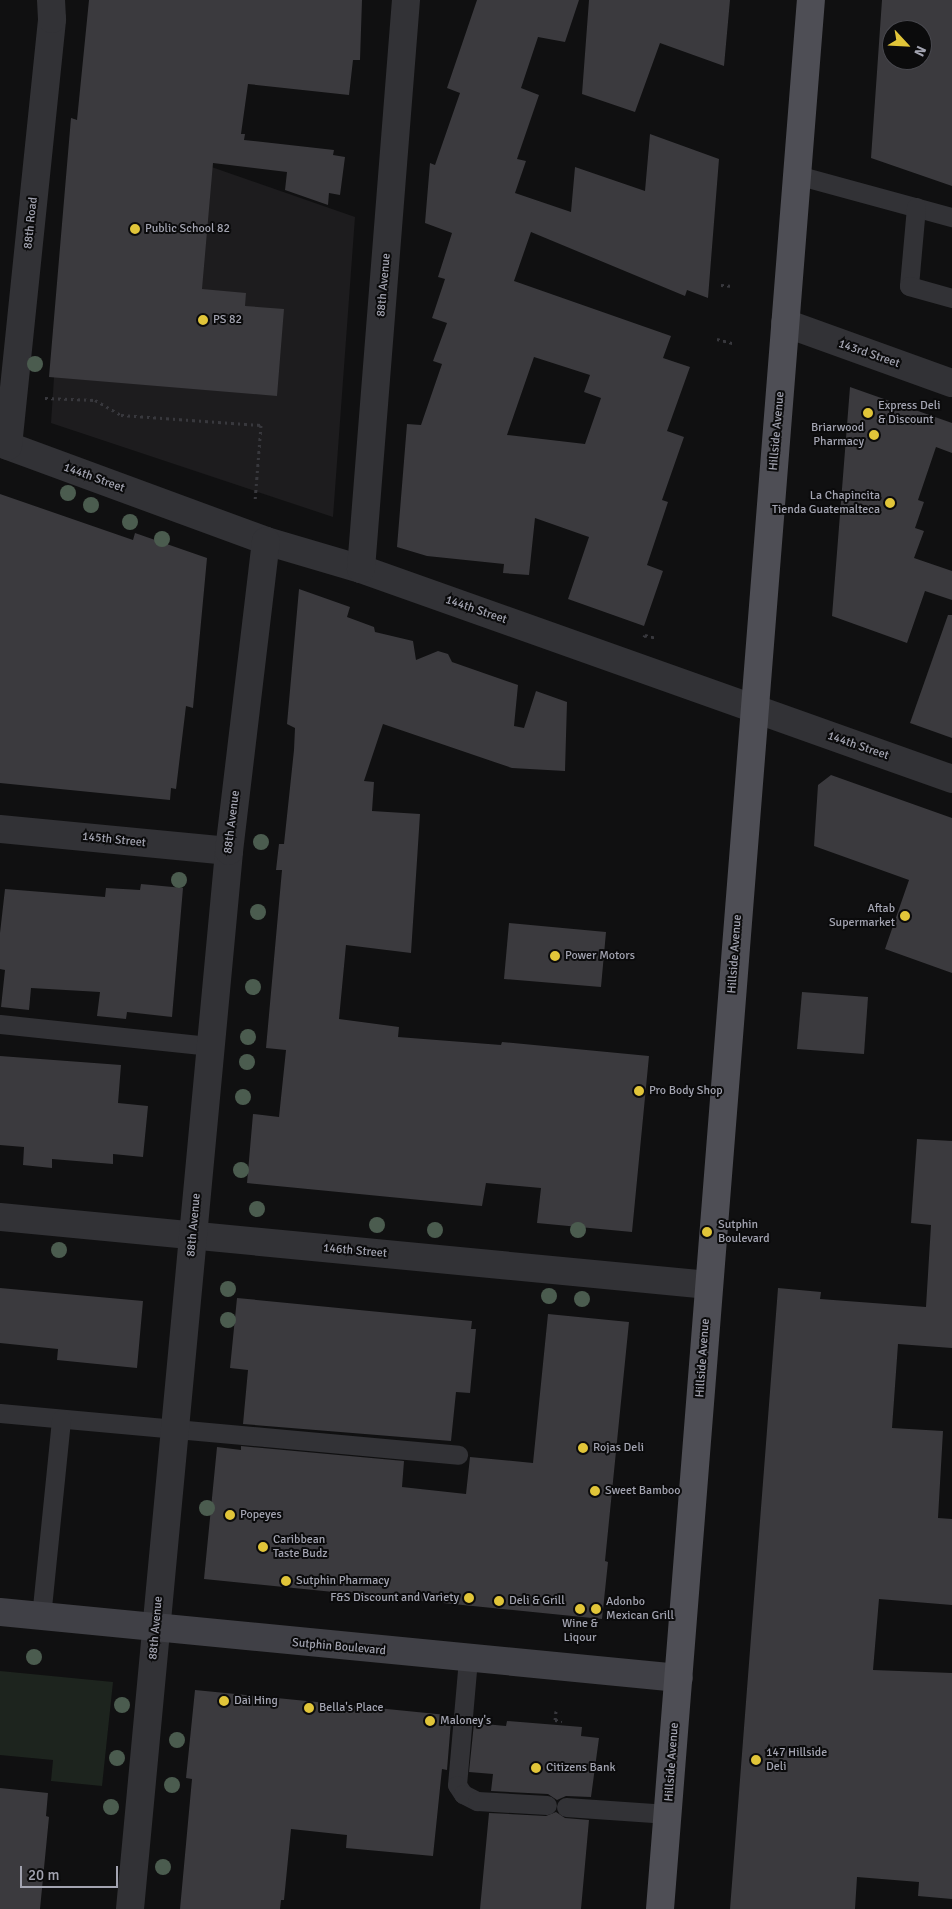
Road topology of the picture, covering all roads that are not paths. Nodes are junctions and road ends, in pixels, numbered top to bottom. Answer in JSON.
{"nodes":[{"id":1,"x":51,"y":0,"type":"edge"},
{"id":2,"x":406,"y":0,"type":"edge"},
{"id":3,"x":811,"y":0,"type":"edge"},
{"id":4,"x":797,"y":175,"type":"junction"},
{"id":5,"x":916,"y":207,"type":"junction"},
{"id":6,"x":952,"y":217,"type":"edge"},
{"id":7,"x":952,"y":298,"type":"edge"},
{"id":8,"x":786,"y":324,"type":"junction"},
{"id":9,"x":952,"y":383,"type":"edge"},
{"id":10,"x":4,"y":445,"type":"edge"},
{"id":11,"x":266,"y":541,"type":"junction"},
{"id":12,"x":361,"y":569,"type":"junction"},
{"id":13,"x":755,"y":708,"type":"junction"},
{"id":14,"x":952,"y":779,"type":"edge"},
{"id":15,"x":0,"y":829,"type":"edge"},
{"id":16,"x":229,"y":851,"type":"junction"},
{"id":17,"x":0,"y":1024,"type":"edge"},
{"id":18,"x":211,"y":1046,"type":"junction"},
{"id":19,"x":0,"y":1217,"type":"edge"},
{"id":20,"x":193,"y":1236,"type":"junction"},
{"id":21,"x":709,"y":1285,"type":"junction"},
{"id":22,"x":0,"y":1413,"type":"edge"},
{"id":23,"x":61,"y":1419,"type":"junction"},
{"id":24,"x":173,"y":1430,"type":"junction"},
{"id":25,"x":458,"y":1454,"type":"dead end"},
{"id":26,"x":0,"y":1612,"type":"edge"},
{"id":27,"x":41,"y":1617,"type":"junction"},
{"id":28,"x":156,"y":1630,"type":"junction"},
{"id":29,"x":468,"y":1659,"type":"junction"},
{"id":30,"x":678,"y":1678,"type":"junction"},
{"id":31,"x":547,"y":1805,"type":"dead end"},
{"id":32,"x":566,"y":1807,"type":"dead end"},
{"id":33,"x":668,"y":1814,"type":"junction"},
{"id":34,"x":130,"y":1909,"type":"edge"},
{"id":35,"x":660,"y":1909,"type":"edge"}],
"edges":[{"from":1,"to":10,"type":"street","name":"88th Road"},
{"from":2,"to":12,"type":"street","name":"88th Avenue"},
{"from":3,"to":4,"type":"main road","name":"Hillside Avenue"},
{"from":4,"to":5,"type":"lane"},
{"from":4,"to":8,"type":"main road","name":"Hillside Avenue"},
{"from":5,"to":6,"type":"lane"},
{"from":5,"to":7,"type":"lane"},
{"from":8,"to":9,"type":"street","name":"143rd Street"},
{"from":8,"to":13,"type":"main road","name":"Hillside Avenue"},
{"from":10,"to":11,"type":"street","name":"144th Street"},
{"from":11,"to":12,"type":"street","name":"144th Street"},
{"from":11,"to":16,"type":"street","name":"88th Avenue"},
{"from":12,"to":13,"type":"street","name":"144th Street"},
{"from":13,"to":14,"type":"street","name":"144th Street"},
{"from":13,"to":21,"type":"main road","name":"Hillside Avenue"},
{"from":15,"to":16,"type":"street","name":"145th Street"},
{"from":16,"to":18,"type":"street","name":"88th Avenue"},
{"from":17,"to":18,"type":"lane"},
{"from":18,"to":20,"type":"street","name":"88th Avenue"},
{"from":19,"to":20,"type":"street","name":"146th Street"},
{"from":20,"to":21,"type":"street","name":"146th Street"},
{"from":20,"to":24,"type":"street","name":"88th Avenue"},
{"from":21,"to":30,"type":"main road","name":"Hillside Avenue"},
{"from":22,"to":23,"type":"lane"},
{"from":23,"to":24,"type":"lane"},
{"from":23,"to":27,"type":"lane"},
{"from":24,"to":25,"type":"lane"},
{"from":24,"to":28,"type":"street","name":"88th Avenue"},
{"from":26,"to":27,"type":"main road","name":"Sutphin Boulevard"},
{"from":27,"to":28,"type":"main road","name":"Sutphin Boulevard"},
{"from":28,"to":29,"type":"main road","name":"Sutphin Boulevard"},
{"from":28,"to":34,"type":"street","name":"88th Avenue"},
{"from":29,"to":30,"type":"main road","name":"Sutphin Boulevard"},
{"from":29,"to":31,"type":"lane"},
{"from":30,"to":33,"type":"main road","name":"Hillside Avenue"},
{"from":32,"to":33,"type":"lane"},
{"from":33,"to":35,"type":"main road","name":"Hillside Avenue"}]}
